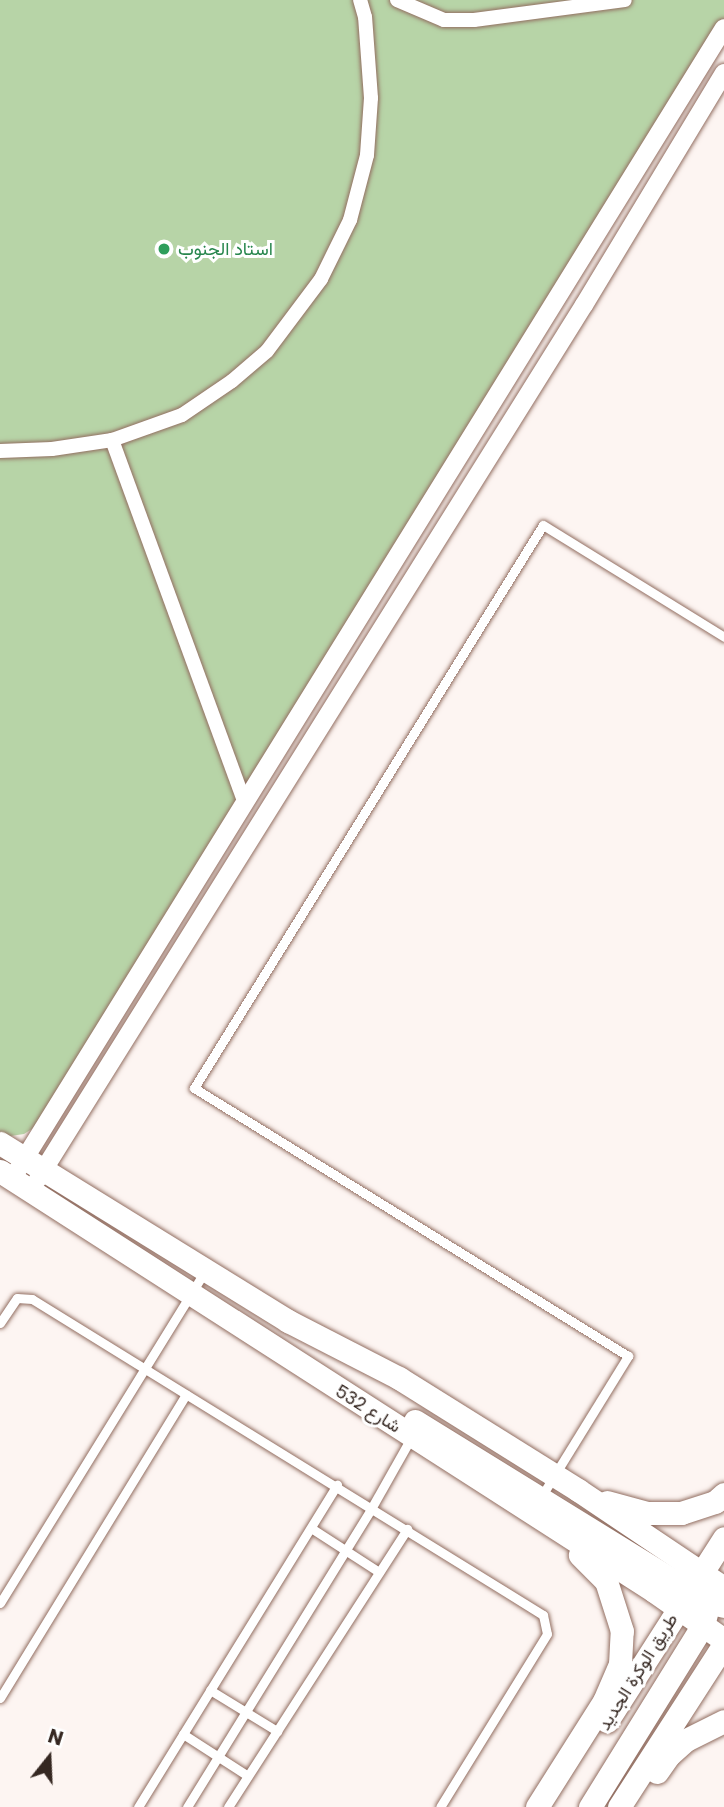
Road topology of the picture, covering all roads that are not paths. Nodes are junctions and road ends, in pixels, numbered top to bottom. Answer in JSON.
{"nodes":[{"id":1,"x":360,"y":0,"type":"edge"},
{"id":2,"x":397,"y":0,"type":"edge"},
{"id":3,"x":625,"y":0,"type":"edge"},
{"id":4,"x":724,"y":28,"type":"edge"},
{"id":5,"x":724,"y":73,"type":"edge"},
{"id":6,"x":111,"y":440,"type":"junction"},
{"id":7,"x":0,"y":451,"type":"edge"},
{"id":8,"x":724,"y":637,"type":"edge"},
{"id":9,"x":245,"y":803,"type":"junction"},
{"id":10,"x":0,"y":1143,"type":"edge"},
{"id":11,"x":34,"y":1165,"type":"junction"},
{"id":12,"x":15,"y":1180,"type":"edge"},
{"id":13,"x":205,"y":1271,"type":"junction"},
{"id":14,"x":191,"y":1292,"type":"junction"},
{"id":15,"x":0,"y":1323,"type":"edge"},
{"id":16,"x":277,"y":1350,"type":"junction"},
{"id":17,"x":145,"y":1368,"type":"junction"},
{"id":18,"x":186,"y":1394,"type":"junction"},
{"id":19,"x":433,"y":1399,"type":"junction"},
{"id":20,"x":413,"y":1435,"type":"junction"},
{"id":21,"x":554,"y":1475,"type":"junction"},
{"id":22,"x":337,"y":1486,"type":"junction"},
{"id":23,"x":578,"y":1490,"type":"junction"},
{"id":24,"x":724,"y":1494,"type":"edge"},
{"id":25,"x":541,"y":1497,"type":"junction"},
{"id":26,"x":372,"y":1507,"type":"junction"},
{"id":27,"x":311,"y":1528,"type":"junction"},
{"id":28,"x":407,"y":1529,"type":"junction"},
{"id":29,"x":724,"y":1538,"type":"edge"},
{"id":30,"x":345,"y":1551,"type":"junction"},
{"id":31,"x":379,"y":1572,"type":"junction"},
{"id":32,"x":711,"y":1600,"type":"edge"},
{"id":33,"x":0,"y":1603,"type":"edge"},
{"id":34,"x":724,"y":1640,"type":"edge"},
{"id":35,"x":210,"y":1690,"type":"junction"},
{"id":36,"x":0,"y":1698,"type":"edge"},
{"id":37,"x":246,"y":1713,"type":"junction"},
{"id":38,"x":724,"y":1721,"type":"edge"},
{"id":39,"x":277,"y":1731,"type":"junction"},
{"id":40,"x":183,"y":1734,"type":"junction"},
{"id":41,"x":218,"y":1757,"type":"junction"},
{"id":42,"x":248,"y":1776,"type":"junction"},
{"id":43,"x":138,"y":1807,"type":"edge"},
{"id":44,"x":187,"y":1807,"type":"edge"},
{"id":45,"x":228,"y":1807,"type":"edge"},
{"id":46,"x":440,"y":1807,"type":"edge"},
{"id":47,"x":537,"y":1807,"type":"edge"},
{"id":48,"x":554,"y":1807,"type":"edge"},
{"id":49,"x":590,"y":1807,"type":"edge"},
{"id":50,"x":620,"y":1807,"type":"edge"},
{"id":51,"x":635,"y":1807,"type":"edge"}],
"edges":[{"from":1,"to":6,"type":"street"},
{"from":2,"to":3,"type":"street"},
{"from":4,"to":9,"type":"street"},
{"from":5,"to":11,"type":"street"},
{"from":6,"to":7,"type":"street"},
{"from":6,"to":9,"type":"street"},
{"from":8,"to":21,"type":"lane"},
{"from":9,"to":11,"type":"street"},
{"from":10,"to":11,"type":"street","name":"شارع 532"},
{"from":11,"to":12,"type":"street"},
{"from":11,"to":13,"type":"street","name":"شارع 532"},
{"from":12,"to":14,"type":"street","name":"شارع 532"},
{"from":13,"to":14,"type":"lane"},
{"from":13,"to":19,"type":"street","name":"شارع 532"},
{"from":14,"to":16,"type":"street","name":"شارع 532"},
{"from":14,"to":17,"type":"lane"},
{"from":15,"to":17,"type":"lane"},
{"from":16,"to":20,"type":"street","name":"شارع 532"},
{"from":16,"to":20,"type":"street"},
{"from":17,"to":18,"type":"lane"},
{"from":17,"to":33,"type":"lane"},
{"from":18,"to":22,"type":"lane"},
{"from":18,"to":36,"type":"lane"},
{"from":19,"to":20,"type":"lane"},
{"from":19,"to":21,"type":"street","name":"شارع 532"},
{"from":20,"to":25,"type":"street"},
{"from":20,"to":26,"type":"lane"},
{"from":20,"to":32,"type":"street","name":"شارع 532"},
{"from":20,"to":47,"type":"street"},
{"from":21,"to":23,"type":"street","name":"شارع 532"},
{"from":21,"to":25,"type":"lane"},
{"from":22,"to":26,"type":"lane"},
{"from":22,"to":27,"type":"lane"},
{"from":23,"to":24,"type":"street"},
{"from":23,"to":32,"type":"street","name":"شارع 532"},
{"from":25,"to":32,"type":"street"},
{"from":26,"to":28,"type":"lane"},
{"from":26,"to":30,"type":"lane"},
{"from":27,"to":30,"type":"lane"},
{"from":27,"to":35,"type":"lane"},
{"from":28,"to":31,"type":"lane"},
{"from":28,"to":46,"type":"lane"},
{"from":29,"to":32,"type":"street","name":"طريق الوكرة الجديد"},
{"from":30,"to":31,"type":"lane"},
{"from":30,"to":37,"type":"lane"},
{"from":31,"to":39,"type":"lane"},
{"from":32,"to":34,"type":"street","name":"شارع 532"},
{"from":32,"to":48,"type":"street","name":"طريق الوكرة الجديد"},
{"from":32,"to":49,"type":"street"},
{"from":34,"to":50,"type":"street"},
{"from":35,"to":37,"type":"lane"},
{"from":35,"to":40,"type":"lane"},
{"from":37,"to":39,"type":"lane"},
{"from":37,"to":41,"type":"lane"},
{"from":38,"to":51,"type":"street"},
{"from":39,"to":42,"type":"lane"},
{"from":40,"to":41,"type":"lane"},
{"from":40,"to":43,"type":"lane"},
{"from":41,"to":42,"type":"lane"},
{"from":41,"to":44,"type":"lane"},
{"from":42,"to":45,"type":"lane"}]}
